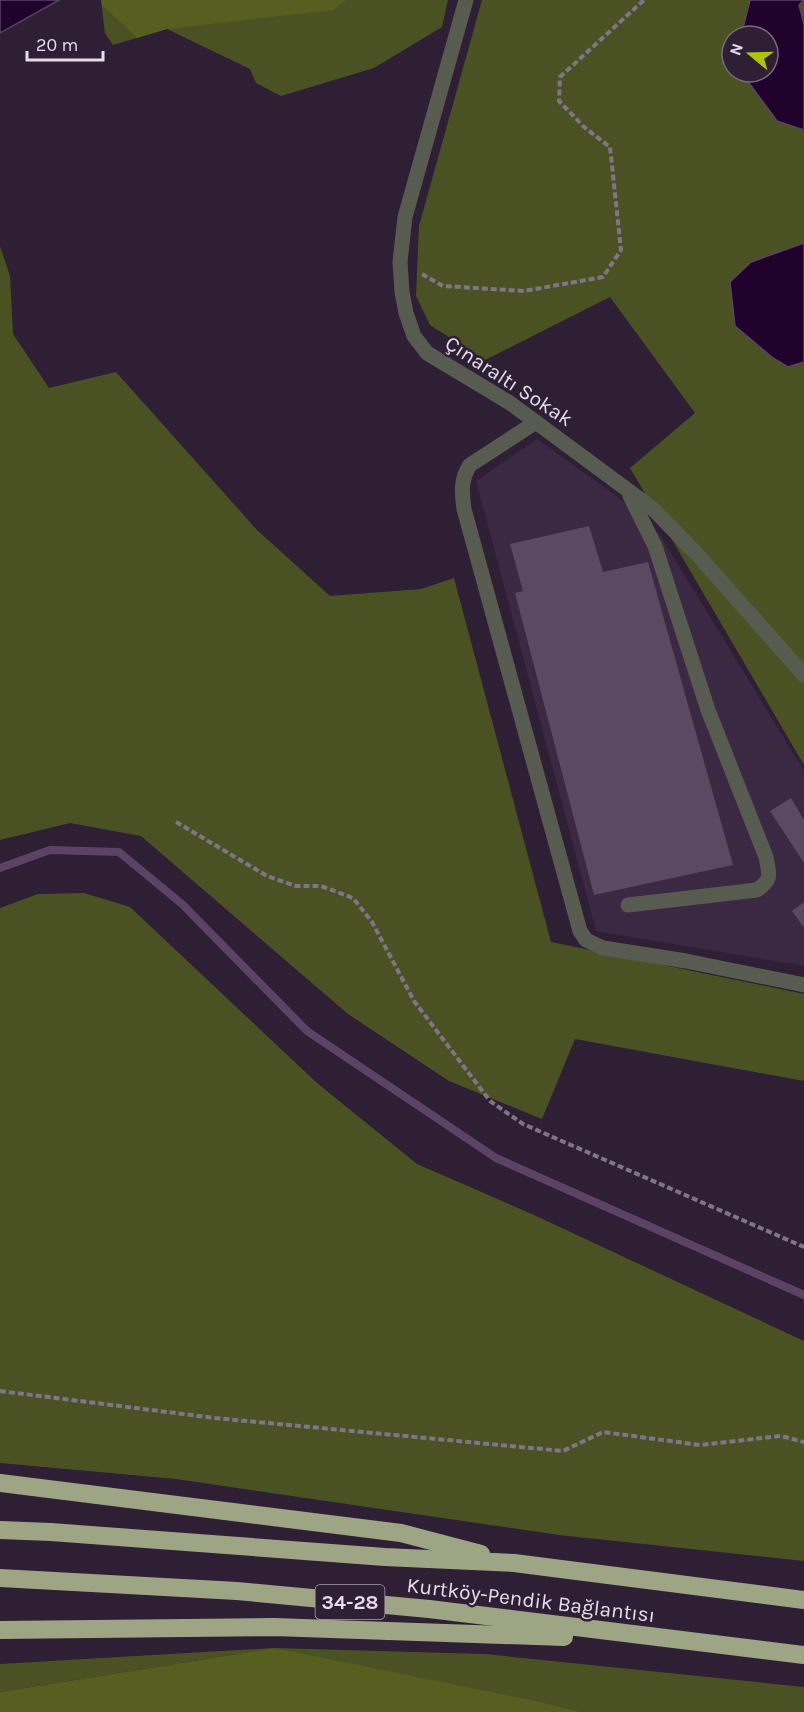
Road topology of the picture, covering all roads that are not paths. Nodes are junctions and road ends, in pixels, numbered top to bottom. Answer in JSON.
{"nodes":[{"id":1,"x":466,"y":0,"type":"edge"},
{"id":2,"x":536,"y":422,"type":"junction"},
{"id":3,"x":627,"y":490,"type":"junction"},
{"id":4,"x":804,"y":675,"type":"edge"},
{"id":5,"x":628,"y":905,"type":"dead end"},
{"id":6,"x":804,"y":985,"type":"edge"},
{"id":7,"x":0,"y":1483,"type":"edge"},
{"id":8,"x":0,"y":1530,"type":"edge"},
{"id":9,"x":514,"y":1563,"type":"junction"},
{"id":10,"x":0,"y":1578,"type":"edge"},
{"id":11,"x":804,"y":1600,"type":"edge"},
{"id":12,"x":0,"y":1630,"type":"edge"},
{"id":13,"x":698,"y":1643,"type":"junction"},
{"id":14,"x":804,"y":1655,"type":"edge"}],
"edges":[{"from":1,"to":2,"type":"street","name":"Çınaraltı Sokak"},
{"from":2,"to":3,"type":"street","name":"Çınaraltı Sokak"},
{"from":2,"to":6,"type":"street"},
{"from":3,"to":4,"type":"street","name":"Çınaraltı Sokak"},
{"from":3,"to":5,"type":"street"},
{"from":7,"to":9,"type":"highway"},
{"from":8,"to":9,"type":"highway","name":"Kurtköy-Pendik Bağlantısı","number":"34-28"},
{"from":9,"to":11,"type":"highway","name":"Kurtköy-Pendik Bağlantısı","number":"34-28"},
{"from":10,"to":13,"type":"highway","name":"Kurtköy-Pendik Bağlantısı","number":"34-28"},
{"from":12,"to":13,"type":"highway"},
{"from":13,"to":14,"type":"highway","name":"Kurtköy-Pendik Bağlantısı","number":"34-28"}]}
